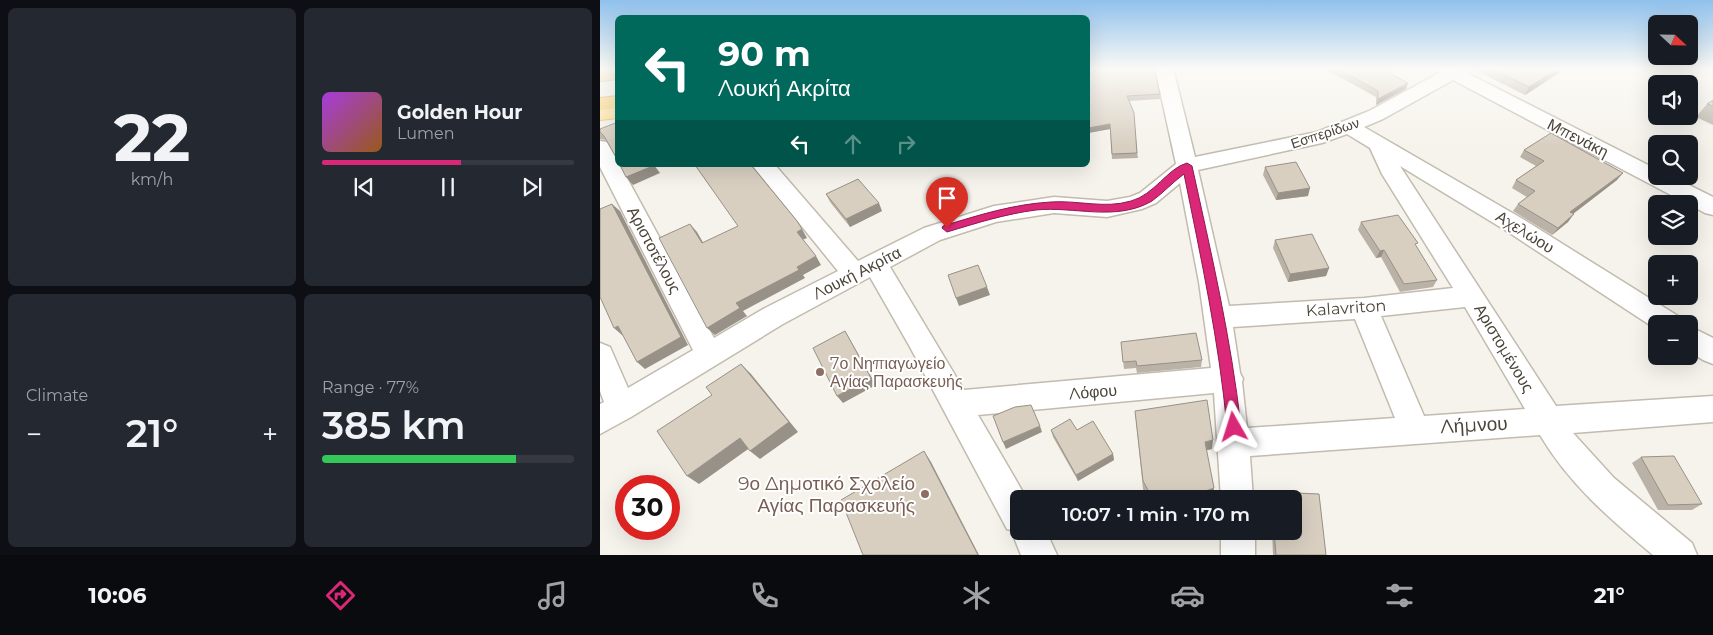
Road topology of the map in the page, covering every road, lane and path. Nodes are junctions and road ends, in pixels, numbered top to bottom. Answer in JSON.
{"nodes":[{"id":1,"x":1170,"y":94,"type":"edge"},
{"id":2,"x":1411,"y":94,"type":"edge"},
{"id":3,"x":1492,"y":94,"type":"edge"},
{"id":4,"x":615,"y":102,"type":"edge"},
{"id":5,"x":600,"y":104,"type":"edge"},
{"id":6,"x":615,"y":112,"type":"edge"},
{"id":7,"x":600,"y":114,"type":"edge"},
{"id":8,"x":1349,"y":127,"type":"junction"},
{"id":9,"x":1378,"y":144,"type":"junction"},
{"id":10,"x":600,"y":146,"type":"edge"},
{"id":11,"x":1187,"y":166,"type":"junction"},
{"id":12,"x":766,"y":167,"type":"edge"},
{"id":13,"x":1713,"y":208,"type":"edge"},
{"id":14,"x":865,"y":269,"type":"junction"},
{"id":15,"x":1472,"y":296,"type":"junction"},
{"id":16,"x":1364,"y":308,"type":"junction"},
{"id":17,"x":1655,"y":315,"type":"edge"},
{"id":18,"x":1218,"y":316,"type":"junction"},
{"id":19,"x":1698,"y":342,"type":"edge"},
{"id":20,"x":1713,"y":352,"type":"edge"},
{"id":21,"x":709,"y":354,"type":"junction"},
{"id":22,"x":600,"y":356,"type":"edge"},
{"id":23,"x":1229,"y":379,"type":"junction"},
{"id":24,"x":956,"y":404,"type":"junction"},
{"id":25,"x":1713,"y":409,"type":"edge"},
{"id":26,"x":610,"y":414,"type":"edge"},
{"id":27,"x":1548,"y":421,"type":"junction"},
{"id":28,"x":1415,"y":429,"type":"junction"},
{"id":29,"x":1235,"y":443,"type":"junction"},
{"id":30,"x":1237,"y":490,"type":"edge"},
{"id":31,"x":1010,"y":500,"type":"edge"},
{"id":32,"x":1032,"y":540,"type":"edge"},
{"id":33,"x":1238,"y":540,"type":"edge"},
{"id":34,"x":1040,"y":555,"type":"edge"},
{"id":35,"x":1238,"y":555,"type":"edge"},
{"id":36,"x":1680,"y":555,"type":"edge"}],
"edges":[{"from":1,"to":11,"type":"street"},
{"from":2,"to":8,"type":"street","name":"Εσπερίδων"},
{"from":3,"to":13,"type":"street","name":"Μπενάκη"},
{"from":4,"to":5,"type":"highway"},
{"from":6,"to":7,"type":"main road"},
{"from":8,"to":9,"type":"street"},
{"from":8,"to":11,"type":"street","name":"Εσπερίδων"},
{"from":9,"to":15,"type":"street","name":"Αριστομένους"},
{"from":9,"to":17,"type":"street","name":"Αχελώου"},
{"from":10,"to":21,"type":"street","name":"Αριστοτέλους"},
{"from":11,"to":14,"type":"street","name":"Λουκή Ακρίτα"},
{"from":11,"to":18,"type":"street"},
{"from":12,"to":14,"type":"street"},
{"from":14,"to":21,"type":"street","name":"Λουκή Ακρίτα"},
{"from":14,"to":24,"type":"street"},
{"from":15,"to":16,"type":"street","name":"Kalavriton"},
{"from":15,"to":27,"type":"street","name":"Αριστομένους"},
{"from":16,"to":18,"type":"street","name":"Kalavriton"},
{"from":16,"to":28,"type":"street"},
{"from":18,"to":23,"type":"street"},
{"from":19,"to":20,"type":"street"},
{"from":21,"to":26,"type":"street","name":"Λουκή Ακρίτα"},
{"from":22,"to":26,"type":"street"},
{"from":23,"to":24,"type":"street","name":"Λόφου"},
{"from":23,"to":29,"type":"street"},
{"from":24,"to":31,"type":"street"},
{"from":25,"to":27,"type":"street","name":"Λήμνου"},
{"from":27,"to":28,"type":"street","name":"Λήμνου"},
{"from":27,"to":36,"type":"street","name":"Αριστομένους"},
{"from":28,"to":29,"type":"street","name":"Λήμνου"},
{"from":29,"to":30,"type":"street"},
{"from":32,"to":34,"type":"street"},
{"from":33,"to":35,"type":"street"}]}
